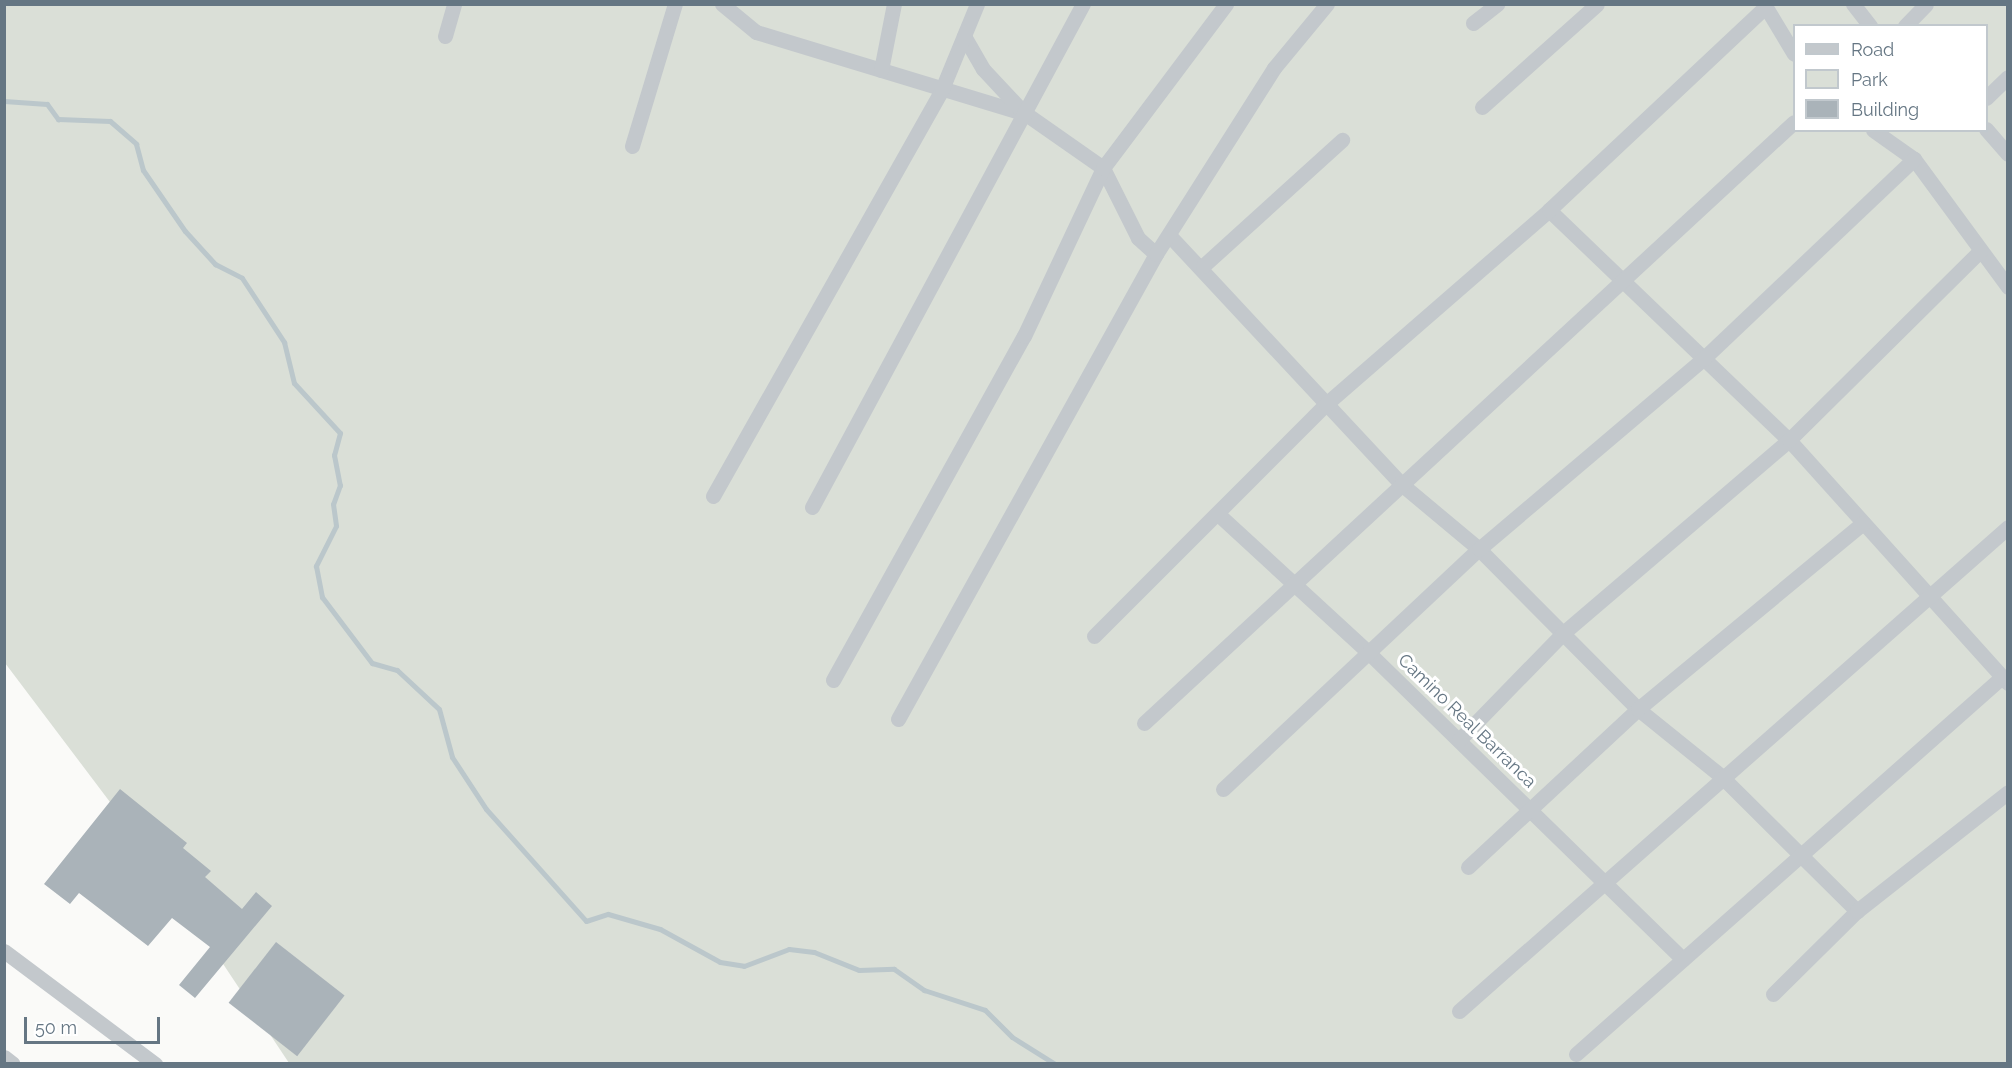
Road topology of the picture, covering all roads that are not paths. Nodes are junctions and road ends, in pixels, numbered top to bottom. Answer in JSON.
{"nodes":[{"id":1,"x":454,"y":4,"type":"edge"},
{"id":2,"x":675,"y":4,"type":"edge"},
{"id":3,"x":722,"y":4,"type":"edge"},
{"id":4,"x":894,"y":4,"type":"edge"},
{"id":5,"x":977,"y":4,"type":"edge"},
{"id":6,"x":1083,"y":4,"type":"edge"},
{"id":7,"x":1226,"y":4,"type":"edge"},
{"id":8,"x":1327,"y":4,"type":"edge"},
{"id":9,"x":1497,"y":4,"type":"edge"},
{"id":10,"x":1597,"y":4,"type":"edge"},
{"id":11,"x":1853,"y":4,"type":"edge"},
{"id":12,"x":1926,"y":4,"type":"edge"},
{"id":13,"x":1764,"y":6,"type":"edge"},
{"id":14,"x":1473,"y":23,"type":"dead end"},
{"id":15,"x":1868,"y":24,"type":"edge"},
{"id":16,"x":1907,"y":24,"type":"edge"},
{"id":17,"x":445,"y":36,"type":"dead end"},
{"id":18,"x":964,"y":36,"type":"junction"},
{"id":19,"x":1793,"y":52,"type":"edge"},
{"id":20,"x":881,"y":70,"type":"junction"},
{"id":21,"x":2007,"y":77,"type":"edge"},
{"id":22,"x":942,"y":89,"type":"junction"},
{"id":23,"x":1988,"y":96,"type":"edge"},
{"id":24,"x":1482,"y":108,"type":"dead end"},
{"id":25,"x":1026,"y":114,"type":"junction"},
{"id":26,"x":1793,"y":123,"type":"edge"},
{"id":27,"x":1988,"y":131,"type":"edge"},
{"id":28,"x":1876,"y":132,"type":"edge"},
{"id":29,"x":1342,"y":141,"type":"dead end"},
{"id":30,"x":632,"y":146,"type":"dead end"},
{"id":31,"x":2007,"y":154,"type":"edge"},
{"id":32,"x":1914,"y":159,"type":"junction"},
{"id":33,"x":1103,"y":168,"type":"junction"},
{"id":34,"x":1549,"y":210,"type":"junction"},
{"id":35,"x":1169,"y":235,"type":"junction"},
{"id":36,"x":1980,"y":251,"type":"junction"},
{"id":37,"x":1156,"y":254,"type":"junction"},
{"id":38,"x":1203,"y":266,"type":"junction"},
{"id":39,"x":1625,"y":284,"type":"junction"},
{"id":40,"x":2007,"y":287,"type":"edge"},
{"id":41,"x":1703,"y":359,"type":"junction"},
{"id":42,"x":1326,"y":404,"type":"junction"},
{"id":43,"x":1789,"y":440,"type":"junction"},
{"id":44,"x":1400,"y":483,"type":"junction"},
{"id":45,"x":713,"y":496,"type":"dead end"},
{"id":46,"x":812,"y":507,"type":"dead end"},
{"id":47,"x":1219,"y":515,"type":"junction"},
{"id":48,"x":1863,"y":523,"type":"junction"},
{"id":49,"x":2007,"y":527,"type":"edge"},
{"id":50,"x":1479,"y":549,"type":"junction"},
{"id":51,"x":1293,"y":582,"type":"junction"},
{"id":52,"x":1931,"y":598,"type":"junction"},
{"id":53,"x":1562,"y":634,"type":"junction"},
{"id":54,"x":1094,"y":636,"type":"dead end"},
{"id":55,"x":1370,"y":654,"type":"junction"},
{"id":56,"x":832,"y":680,"type":"dead end"},
{"id":57,"x":2005,"y":680,"type":"edge"},
{"id":58,"x":1638,"y":709,"type":"junction"},
{"id":59,"x":898,"y":719,"type":"dead end"},
{"id":60,"x":1144,"y":723,"type":"dead end"},
{"id":61,"x":1459,"y":740,"type":"junction"},
{"id":62,"x":1721,"y":776,"type":"junction"},
{"id":63,"x":1223,"y":789,"type":"dead end"},
{"id":64,"x":2005,"y":797,"type":"edge"},
{"id":65,"x":1533,"y":812,"type":"junction"},
{"id":66,"x":1802,"y":858,"type":"junction"},
{"id":67,"x":1468,"y":867,"type":"dead end"},
{"id":68,"x":1604,"y":882,"type":"junction"},
{"id":69,"x":1857,"y":911,"type":"junction"},
{"id":70,"x":4,"y":951,"type":"edge"},
{"id":71,"x":1683,"y":959,"type":"junction"},
{"id":72,"x":1773,"y":994,"type":"dead end"},
{"id":73,"x":1459,"y":1011,"type":"dead end"},
{"id":74,"x":1576,"y":1054,"type":"dead end"},
{"id":75,"x":4,"y":1057,"type":"edge"},
{"id":76,"x":13,"y":1064,"type":"edge"},
{"id":77,"x":155,"y":1064,"type":"edge"}],
"edges":[{"from":1,"to":17,"type":"street"},
{"from":2,"to":30,"type":"street"},
{"from":3,"to":20,"type":"street"},
{"from":4,"to":20,"type":"street"},
{"from":5,"to":18,"type":"street"},
{"from":6,"to":25,"type":"street"},
{"from":7,"to":33,"type":"street"},
{"from":8,"to":35,"type":"street"},
{"from":9,"to":14,"type":"street"},
{"from":10,"to":24,"type":"street"},
{"from":11,"to":15,"type":"street"},
{"from":12,"to":16,"type":"street"},
{"from":13,"to":19,"type":"street"},
{"from":13,"to":34,"type":"street"},
{"from":18,"to":22,"type":"street"},
{"from":18,"to":25,"type":"street"},
{"from":20,"to":22,"type":"street"},
{"from":21,"to":23,"type":"street"},
{"from":22,"to":25,"type":"street"},
{"from":22,"to":45,"type":"street"},
{"from":25,"to":33,"type":"street"},
{"from":25,"to":46,"type":"street"},
{"from":26,"to":39,"type":"street"},
{"from":27,"to":31,"type":"street"},
{"from":28,"to":32,"type":"street"},
{"from":29,"to":38,"type":"street"},
{"from":32,"to":36,"type":"street"},
{"from":32,"to":41,"type":"street"},
{"from":33,"to":37,"type":"street"},
{"from":33,"to":56,"type":"street"},
{"from":34,"to":39,"type":"street"},
{"from":34,"to":42,"type":"street"},
{"from":35,"to":37,"type":"street"},
{"from":35,"to":38,"type":"street"},
{"from":36,"to":40,"type":"street"},
{"from":36,"to":43,"type":"street"},
{"from":37,"to":59,"type":"street"},
{"from":38,"to":42,"type":"street"},
{"from":39,"to":41,"type":"street"},
{"from":39,"to":44,"type":"street"},
{"from":41,"to":43,"type":"street"},
{"from":41,"to":50,"type":"street"},
{"from":42,"to":44,"type":"street"},
{"from":42,"to":47,"type":"street"},
{"from":43,"to":48,"type":"street"},
{"from":43,"to":53,"type":"street"},
{"from":44,"to":50,"type":"street"},
{"from":44,"to":51,"type":"street"},
{"from":47,"to":51,"type":"street","name":"Camino Real Barranca"},
{"from":47,"to":54,"type":"street"},
{"from":48,"to":52,"type":"street"},
{"from":48,"to":58,"type":"street"},
{"from":49,"to":52,"type":"street"},
{"from":50,"to":53,"type":"street"},
{"from":50,"to":55,"type":"street"},
{"from":51,"to":55,"type":"street","name":"Camino Real Barranca"},
{"from":51,"to":60,"type":"street"},
{"from":52,"to":57,"type":"street"},
{"from":52,"to":62,"type":"street"},
{"from":53,"to":58,"type":"street"},
{"from":53,"to":61,"type":"street"},
{"from":55,"to":61,"type":"street","name":"Camino Real Barranca"},
{"from":55,"to":63,"type":"street"},
{"from":57,"to":66,"type":"street"},
{"from":58,"to":62,"type":"street"},
{"from":58,"to":65,"type":"street"},
{"from":61,"to":65,"type":"street","name":"Camino Real Barranca"},
{"from":62,"to":66,"type":"street"},
{"from":62,"to":68,"type":"street"},
{"from":64,"to":69,"type":"street"},
{"from":65,"to":67,"type":"street"},
{"from":65,"to":68,"type":"street","name":"Camino Real Barranca"},
{"from":66,"to":69,"type":"street"},
{"from":66,"to":71,"type":"street"},
{"from":68,"to":71,"type":"street","name":"Camino Real Barranca"},
{"from":68,"to":73,"type":"street"},
{"from":69,"to":72,"type":"street"},
{"from":70,"to":77,"type":"street"},
{"from":71,"to":74,"type":"street"},
{"from":75,"to":76,"type":"street"}]}
